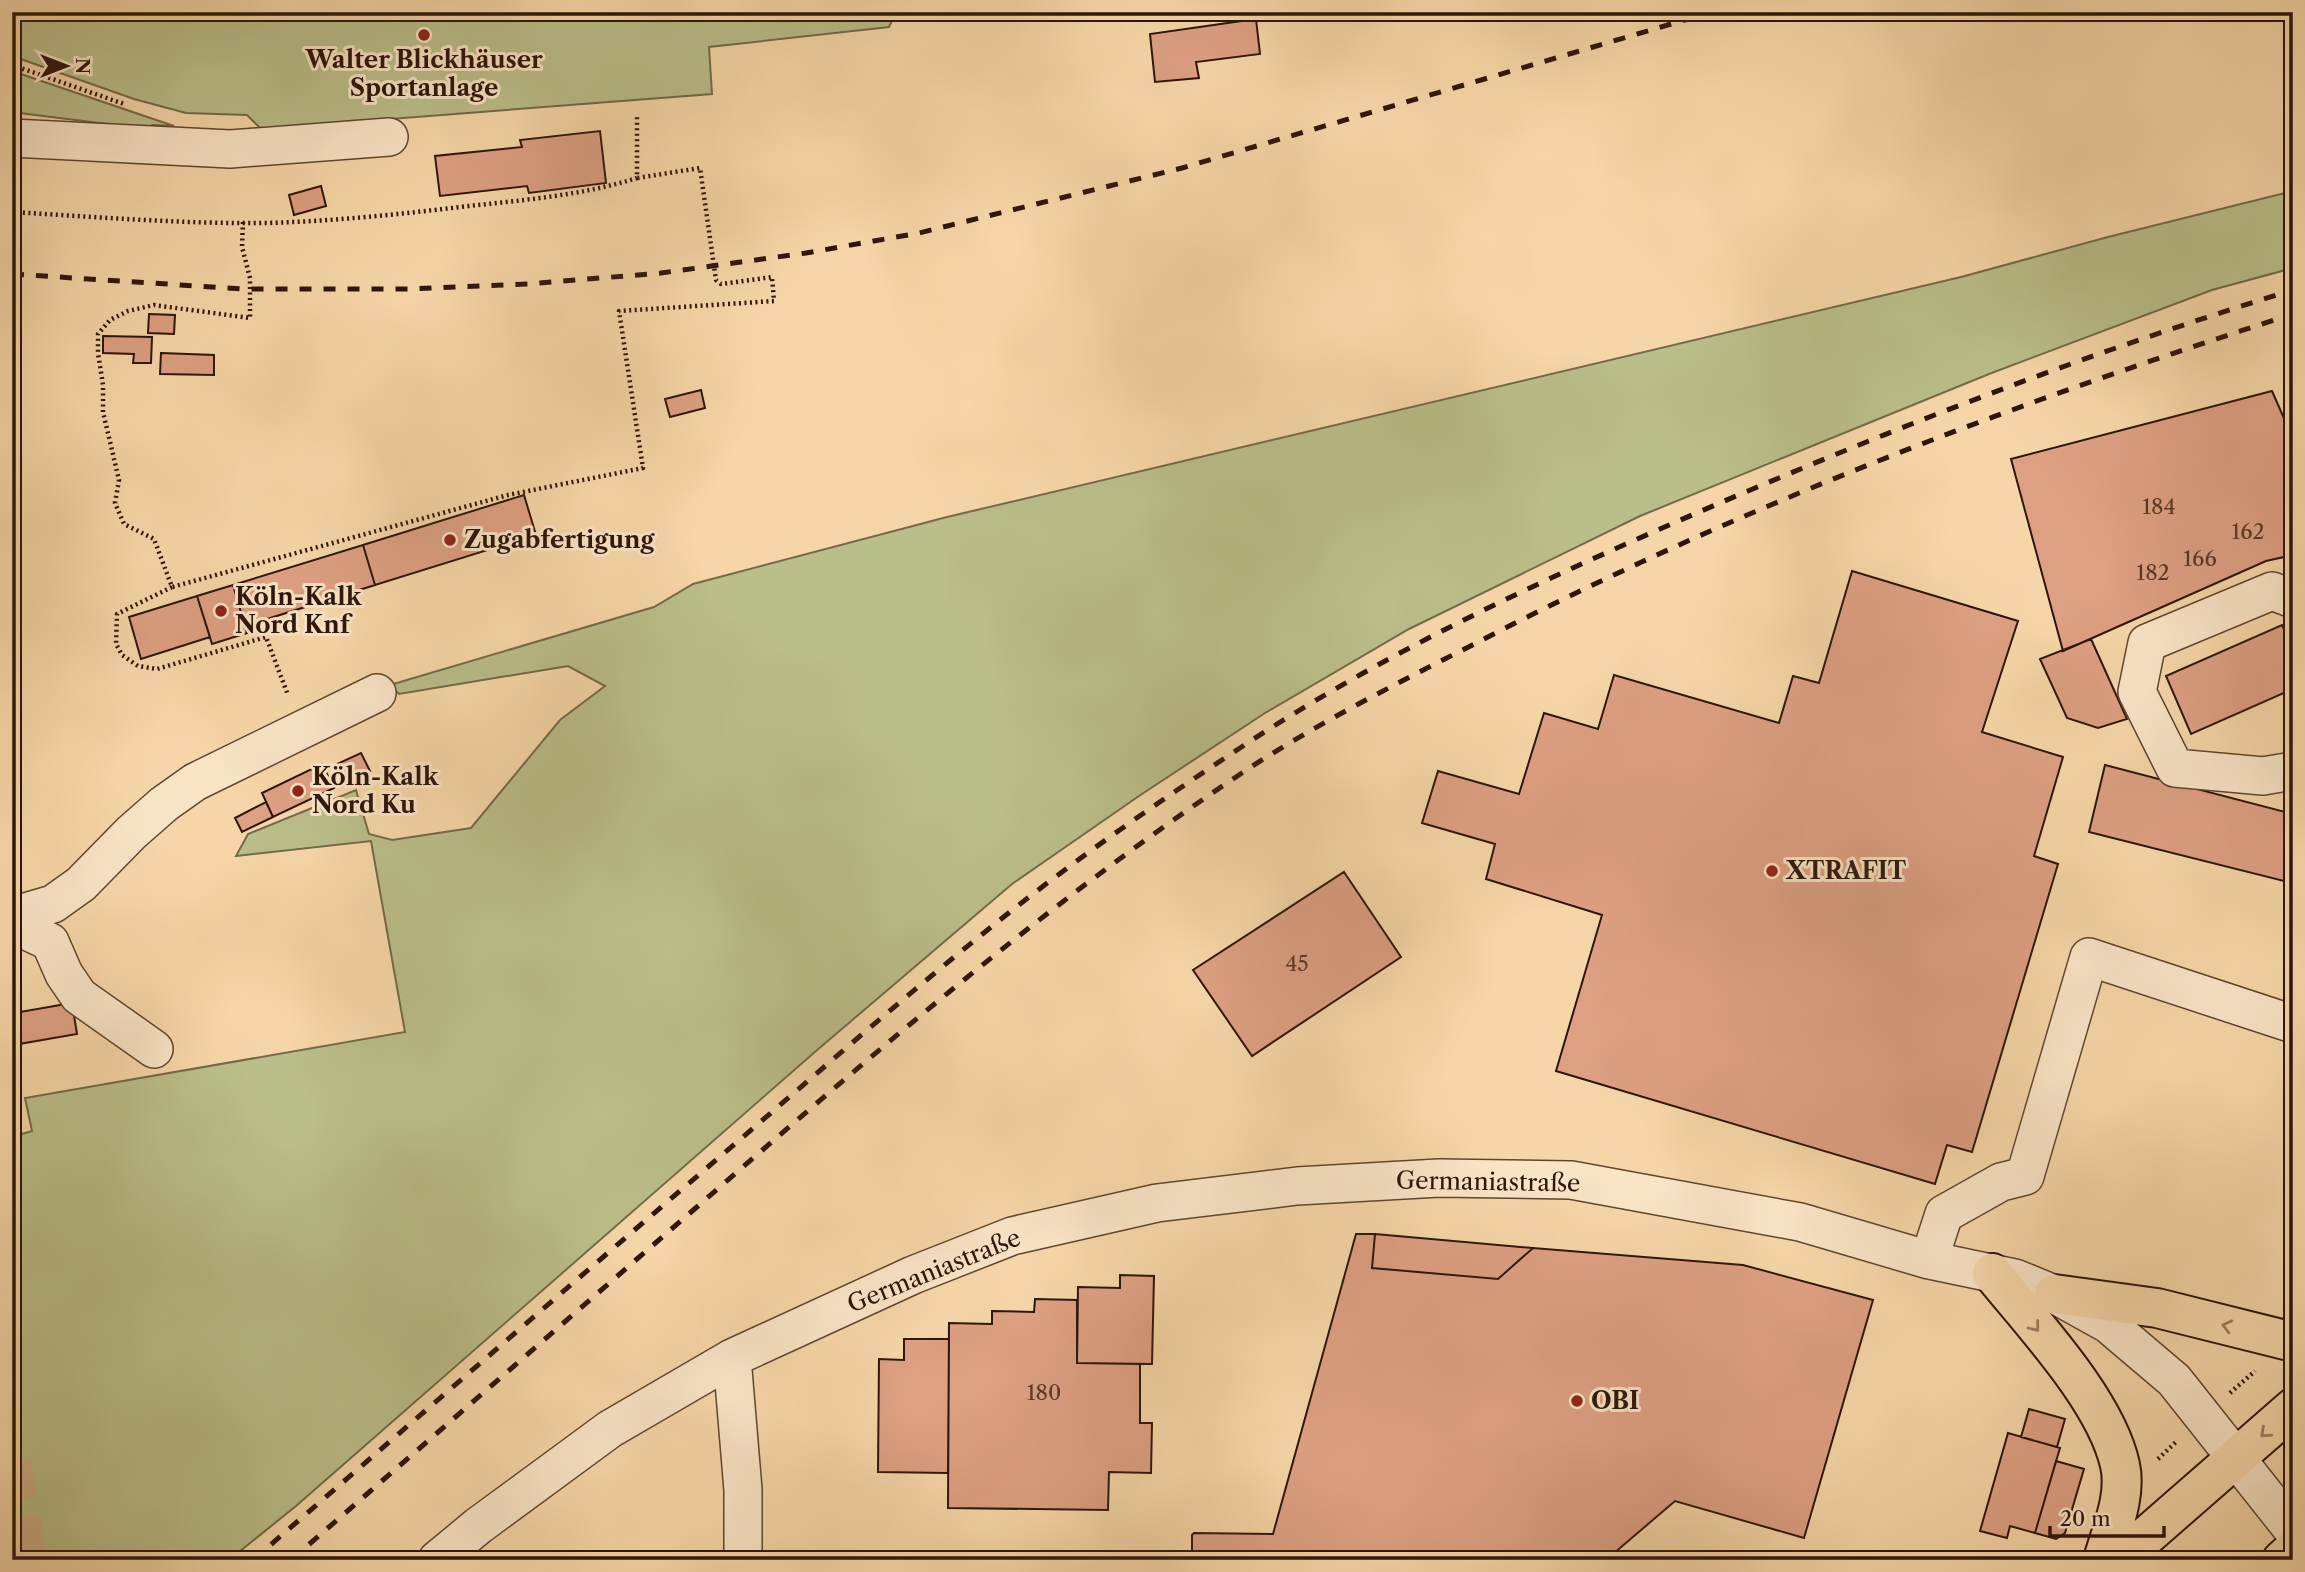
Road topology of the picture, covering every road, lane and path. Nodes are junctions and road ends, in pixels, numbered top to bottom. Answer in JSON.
{"nodes":[{"id":1,"x":637,"y":116,"type":"dead end"},
{"id":2,"x":388,"y":137,"type":"dead end"},
{"id":3,"x":12,"y":138,"type":"edge"},
{"id":4,"x":637,"y":178,"type":"junction"},
{"id":5,"x":12,"y":212,"type":"edge"},
{"id":6,"x":243,"y":222,"type":"junction"},
{"id":7,"x":172,"y":587,"type":"junction"},
{"id":8,"x":2293,"y":599,"type":"edge"},
{"id":9,"x":376,"y":694,"type":"dead end"},
{"id":10,"x":302,"y":730,"type":"junction"},
{"id":11,"x":2293,"y":771,"type":"edge"},
{"id":12,"x":12,"y":916,"type":"edge"},
{"id":13,"x":12,"y":924,"type":"edge"},
{"id":14,"x":2293,"y":1024,"type":"edge"},
{"id":15,"x":153,"y":1049,"type":"dead end"},
{"id":16,"x":1929,"y":1260,"type":"junction"},
{"id":17,"x":1992,"y":1273,"type":"junction"},
{"id":18,"x":2054,"y":1294,"type":"junction"},
{"id":19,"x":2291,"y":1342,"type":"edge"},
{"id":20,"x":733,"y":1358,"type":"junction"},
{"id":21,"x":2293,"y":1408,"type":"edge"},
{"id":22,"x":2204,"y":1416,"type":"junction"},
{"id":23,"x":2237,"y":1459,"type":"junction"},
{"id":24,"x":2120,"y":1482,"type":"junction"},
{"id":25,"x":2293,"y":1530,"type":"edge"},
{"id":26,"x":2293,"y":1550,"type":"edge"},
{"id":27,"x":2085,"y":1555,"type":"edge"},
{"id":28,"x":437,"y":1560,"type":"edge"},
{"id":29,"x":743,"y":1560,"type":"edge"},
{"id":30,"x":2051,"y":1560,"type":"edge"},
{"id":31,"x":2119,"y":1560,"type":"edge"},
{"id":32,"x":2282,"y":1560,"type":"edge"}],
"edges":[{"from":1,"to":4,"type":"path"},
{"from":2,"to":3,"type":"street"},
{"from":4,"to":6,"type":"path"},
{"from":4,"to":7,"type":"path"},
{"from":5,"to":6,"type":"path"},
{"from":6,"to":7,"type":"path"},
{"from":7,"to":10,"type":"path"},
{"from":8,"to":11,"type":"street"},
{"from":9,"to":10,"type":"street"},
{"from":10,"to":12,"type":"street"},
{"from":13,"to":15,"type":"street"},
{"from":14,"to":16,"type":"street"},
{"from":16,"to":17,"type":"street","name":"Germaniastraße"},
{"from":16,"to":20,"type":"street","name":"Germaniastraße"},
{"from":17,"to":18,"type":"street","name":"Germaniastraße"},
{"from":17,"to":24,"type":"main road","one_way":true},
{"from":19,"to":18,"type":"main road","one_way":true},
{"from":18,"to":22,"type":"street","name":"Germaniastraße"},
{"from":19,"to":22,"type":"path"},
{"from":20,"to":28,"type":"street","name":"Germaniastraße"},
{"from":20,"to":29,"type":"street"},
{"from":21,"to":23,"type":"main road","one_way":true},
{"from":22,"to":23,"type":"street","name":"Germaniastraße"},
{"from":22,"to":24,"type":"path"},
{"from":23,"to":25,"type":"street","name":"Germaniastraße"},
{"from":23,"to":31,"type":"main road"},
{"from":24,"to":27,"type":"main road"},
{"from":26,"to":32,"type":"main road"},
{"from":27,"to":30,"type":"path"}]}
